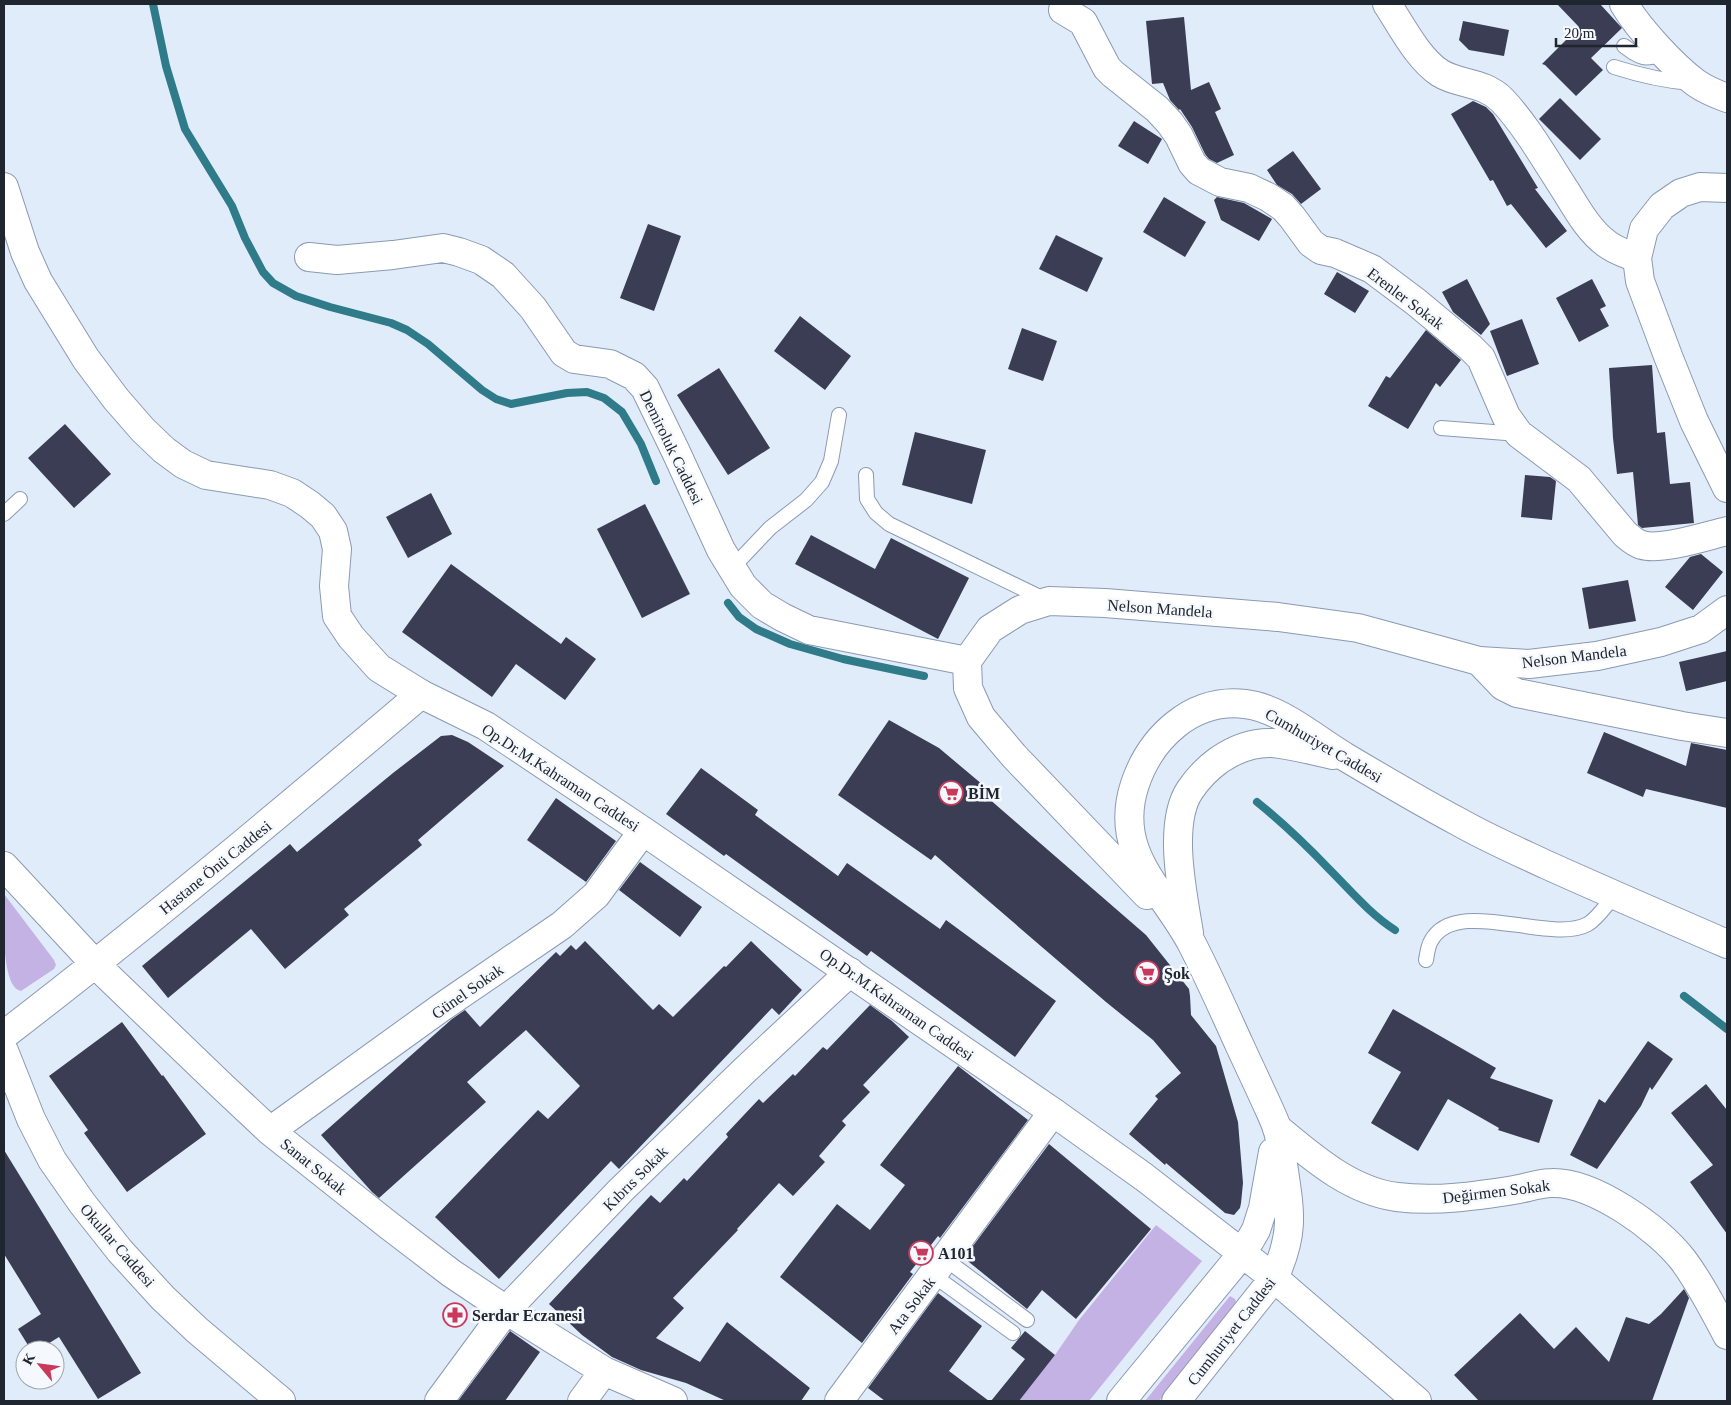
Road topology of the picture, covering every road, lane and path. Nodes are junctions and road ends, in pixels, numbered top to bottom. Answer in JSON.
{"nodes":[{"id":1,"x":1387,"y":4,"type":"edge"},
{"id":2,"x":1624,"y":4,"type":"edge"},
{"id":3,"x":1056,"y":6,"type":"edge"},
{"id":4,"x":1624,"y":46,"type":"dead end"},
{"id":5,"x":1665,"y":54,"type":"junction"},
{"id":6,"x":1614,"y":67,"type":"dead end"},
{"id":7,"x":1696,"y":83,"type":"junction"},
{"id":8,"x":1727,"y":98,"type":"edge"},
{"id":9,"x":4,"y":187,"type":"edge"},
{"id":10,"x":1727,"y":188,"type":"edge"},
{"id":11,"x":309,"y":257,"type":"dead end"},
{"id":12,"x":1638,"y":258,"type":"junction"},
{"id":13,"x":839,"y":415,"type":"dead end"},
{"id":14,"x":1441,"y":428,"type":"dead end"},
{"id":15,"x":1520,"y":434,"type":"junction"},
{"id":16,"x":866,"y":475,"type":"dead end"},
{"id":17,"x":1727,"y":488,"type":"edge"},
{"id":18,"x":20,"y":499,"type":"dead end"},
{"id":19,"x":4,"y":514,"type":"edge"},
{"id":20,"x":1727,"y":531,"type":"edge"},
{"id":21,"x":732,"y":568,"type":"junction"},
{"id":22,"x":1049,"y":601,"type":"junction"},
{"id":23,"x":1727,"y":610,"type":"edge"},
{"id":24,"x":966,"y":660,"type":"junction"},
{"id":25,"x":1479,"y":661,"type":"junction"},
{"id":26,"x":421,"y":694,"type":"junction"},
{"id":27,"x":1727,"y":733,"type":"edge"},
{"id":28,"x":1346,"y":758,"type":"junction"},
{"id":29,"x":643,"y":831,"type":"junction"},
{"id":30,"x":4,"y":866,"type":"edge"},
{"id":31,"x":1614,"y":896,"type":"junction"},
{"id":32,"x":1191,"y":942,"type":"junction"},
{"id":33,"x":1727,"y":944,"type":"edge"},
{"id":34,"x":1426,"y":960,"type":"dead end"},
{"id":35,"x":96,"y":965,"type":"junction"},
{"id":36,"x":850,"y":972,"type":"junction"},
{"id":37,"x":4,"y":1035,"type":"edge"},
{"id":38,"x":4,"y":1051,"type":"edge"},
{"id":39,"x":1053,"y":1112,"type":"junction"},
{"id":40,"x":1277,"y":1128,"type":"junction"},
{"id":41,"x":270,"y":1131,"type":"junction"},
{"id":42,"x":1242,"y":1254,"type":"junction"},
{"id":43,"x":939,"y":1267,"type":"junction"},
{"id":44,"x":1274,"y":1278,"type":"junction"},
{"id":45,"x":506,"y":1310,"type":"junction"},
{"id":46,"x":1027,"y":1320,"type":"dead end"},
{"id":47,"x":1014,"y":1333,"type":"dead end"},
{"id":48,"x":1727,"y":1335,"type":"edge"},
{"id":49,"x":604,"y":1371,"type":"junction"},
{"id":50,"x":842,"y":1400,"type":"edge"},
{"id":51,"x":281,"y":1401,"type":"edge"},
{"id":52,"x":439,"y":1401,"type":"edge"},
{"id":53,"x":582,"y":1401,"type":"edge"},
{"id":54,"x":673,"y":1401,"type":"edge"},
{"id":55,"x":1121,"y":1401,"type":"edge"},
{"id":56,"x":1176,"y":1401,"type":"edge"},
{"id":57,"x":1417,"y":1401,"type":"edge"}],
"edges":[{"from":1,"to":12,"type":"street"},
{"from":2,"to":5,"type":"street"},
{"from":3,"to":15,"type":"street","name":"Erenler Sokak"},
{"from":4,"to":5,"type":"lane"},
{"from":5,"to":7,"type":"street"},
{"from":6,"to":7,"type":"lane"},
{"from":7,"to":8,"type":"street"},
{"from":9,"to":26,"type":"street","name":"Op.Dr.M.Kahraman Caddesi"},
{"from":10,"to":12,"type":"street"},
{"from":11,"to":21,"type":"street","name":"Demiroluk Caddesi"},
{"from":12,"to":17,"type":"street"},
{"from":13,"to":21,"type":"lane"},
{"from":14,"to":15,"type":"lane"},
{"from":15,"to":20,"type":"street","name":"Erenler Sokak"},
{"from":16,"to":22,"type":"lane"},
{"from":18,"to":19,"type":"lane"},
{"from":21,"to":24,"type":"street","name":"Demiroluk Caddesi"},
{"from":22,"to":24,"type":"street","name":"Nelson Mandela"},
{"from":22,"to":25,"type":"street","name":"Nelson Mandela"},
{"from":23,"to":25,"type":"street","name":"Nelson Mandela"},
{"from":24,"to":32,"type":"street"},
{"from":25,"to":27,"type":"street"},
{"from":26,"to":29,"type":"street","name":"Op.Dr.M.Kahraman Caddesi"},
{"from":26,"to":35,"type":"street","name":"Hastane Önü Caddesi"},
{"from":28,"to":31,"type":"street","name":"Cumhuriyet Caddesi"},
{"from":28,"to":32,"type":"street"},
{"from":28,"to":32,"type":"street","name":"Cumhuriyet Caddesi"},
{"from":29,"to":36,"type":"street","name":"Op.Dr.M.Kahraman Caddesi"},
{"from":29,"to":41,"type":"street","name":"Günel Sokak"},
{"from":30,"to":35,"type":"street","name":"Sanat Sokak"},
{"from":31,"to":33,"type":"street","name":"Cumhuriyet Caddesi"},
{"from":31,"to":34,"type":"lane"},
{"from":32,"to":40,"type":"street","name":"Cumhuriyet Caddesi"},
{"from":35,"to":37,"type":"street","name":"Hastane Önü Caddesi"},
{"from":35,"to":41,"type":"street","name":"Sanat Sokak"},
{"from":36,"to":39,"type":"street","name":"Op.Dr.M.Kahraman Caddesi"},
{"from":36,"to":45,"type":"street","name":"Kıbrıs Sokak"},
{"from":38,"to":51,"type":"street","name":"Okullar Caddesi"},
{"from":39,"to":42,"type":"street","name":"Op.Dr.M.Kahraman Caddesi"},
{"from":39,"to":43,"type":"street","name":"Ata Sokak"},
{"from":40,"to":42,"type":"street"},
{"from":40,"to":44,"type":"street","name":"Cumhuriyet Caddesi"},
{"from":40,"to":48,"type":"street","name":"Değirmen Sokak"},
{"from":41,"to":45,"type":"street","name":"Sanat Sokak"},
{"from":42,"to":44,"type":"street","name":"Op.Dr.M.Kahraman Caddesi"},
{"from":42,"to":55,"type":"street"},
{"from":43,"to":46,"type":"lane"},
{"from":43,"to":47,"type":"lane"},
{"from":43,"to":50,"type":"street","name":"Ata Sokak"},
{"from":44,"to":56,"type":"street","name":"Cumhuriyet Caddesi"},
{"from":44,"to":57,"type":"street","name":"Op.Dr.M.Kahraman Caddesi"},
{"from":45,"to":49,"type":"street","name":"Sanat Sokak"},
{"from":45,"to":52,"type":"street","name":"Kıbrıs Sokak"},
{"from":49,"to":53,"type":"street"},
{"from":49,"to":54,"type":"street","name":"Sanat Sokak"}]}
